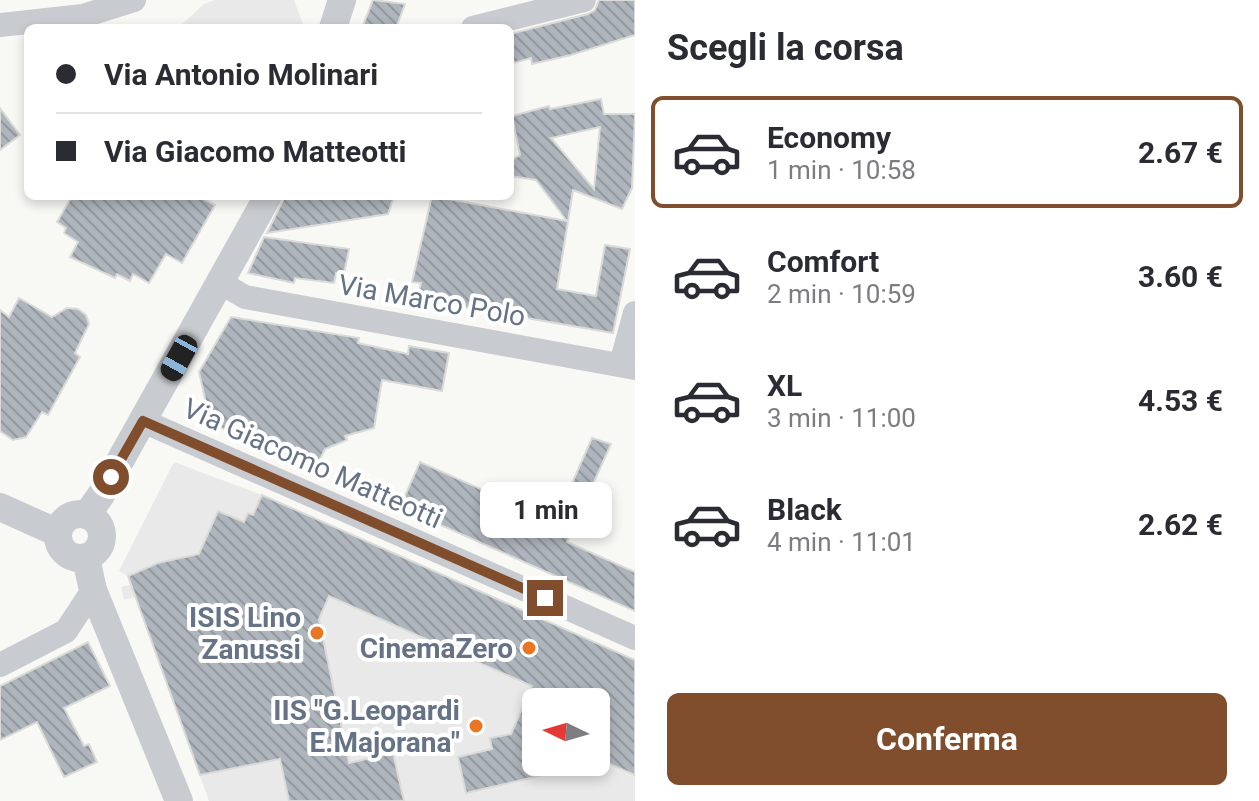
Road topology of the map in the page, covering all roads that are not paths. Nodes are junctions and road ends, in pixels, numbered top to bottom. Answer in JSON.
{"nodes":[{"id":1,"x":133,"y":0,"type":"edge"},
{"id":2,"x":584,"y":0,"type":"edge"},
{"id":3,"x":489,"y":24,"type":"edge"},
{"id":4,"x":0,"y":25,"type":"edge"},
{"id":5,"x":266,"y":200,"type":"edge"},
{"id":6,"x":221,"y":283,"type":"junction"},
{"id":7,"x":635,"y":313,"type":"edge"},
{"id":8,"x":628,"y":366,"type":"edge"},
{"id":9,"x":143,"y":421,"type":"junction"},
{"id":10,"x":0,"y":507,"type":"edge"},
{"id":11,"x":87,"y":515,"type":"junction"},
{"id":12,"x":58,"y":533,"type":"junction"},
{"id":13,"x":86,"y":558,"type":"junction"},
{"id":14,"x":93,"y":590,"type":"junction"},
{"id":15,"x":635,"y":638,"type":"edge"},
{"id":16,"x":0,"y":665,"type":"edge"},
{"id":17,"x":179,"y":801,"type":"edge"}],
"edges":[{"from":1,"to":4,"type":"street"},
{"from":2,"to":3,"type":"street"},
{"from":5,"to":6,"type":"street"},
{"from":6,"to":8,"type":"street","name":"Via Marco Polo"},
{"from":6,"to":9,"type":"street"},
{"from":7,"to":8,"type":"street"},
{"from":9,"to":11,"type":"street"},
{"from":9,"to":15,"type":"street","name":"Via Giacomo Matteotti"},
{"from":10,"to":12,"type":"street"},
{"from":11,"to":12,"type":"street"},
{"from":11,"to":13,"type":"street"},
{"from":12,"to":13,"type":"street"},
{"from":13,"to":14,"type":"street"},
{"from":14,"to":16,"type":"street"},
{"from":14,"to":17,"type":"street"}]}
